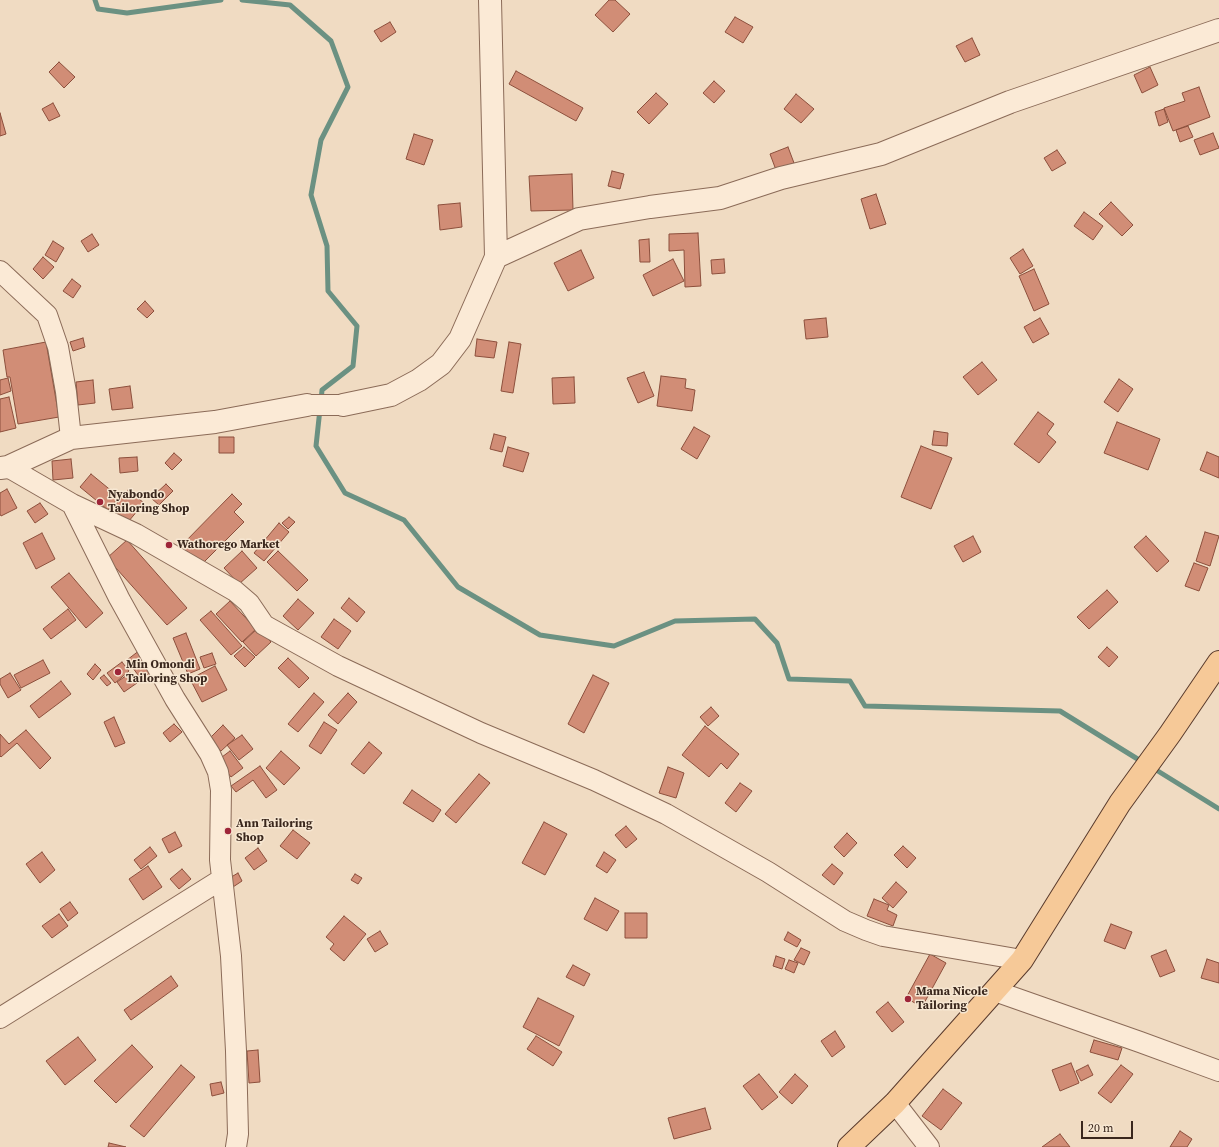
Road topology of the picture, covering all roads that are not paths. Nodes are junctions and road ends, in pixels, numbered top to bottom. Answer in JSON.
{"nodes":[{"id":1,"x":490,"y":0,"type":"edge"},
{"id":2,"x":1219,"y":30,"type":"edge"},
{"id":3,"x":496,"y":257,"type":"junction"},
{"id":4,"x":0,"y":271,"type":"edge"},
{"id":5,"x":307,"y":405,"type":"joint"},
{"id":6,"x":343,"y":405,"type":"joint"},
{"id":7,"x":71,"y":438,"type":"junction"},
{"id":8,"x":4,"y":467,"type":"edge"},
{"id":9,"x":72,"y":504,"type":"junction"},
{"id":10,"x":1219,"y":662,"type":"edge"},
{"id":11,"x":222,"y":879,"type":"junction"},
{"id":12,"x":1008,"y":976,"type":"junction"},
{"id":13,"x":0,"y":1018,"type":"edge"},
{"id":14,"x":1219,"y":1071,"type":"edge"},
{"id":15,"x":895,"y":1103,"type":"junction"},
{"id":16,"x":236,"y":1147,"type":"edge"},
{"id":17,"x":848,"y":1147,"type":"edge"},
{"id":18,"x":929,"y":1147,"type":"edge"}],
"edges":[{"from":1,"to":3,"type":"street"},
{"from":2,"to":3,"type":"street"},
{"from":3,"to":6,"type":"street"},
{"from":4,"to":7,"type":"street"},
{"from":5,"to":6,"type":"street"},
{"from":5,"to":7,"type":"street"},
{"from":7,"to":8,"type":"street"},
{"from":8,"to":9,"type":"street"},
{"from":9,"to":11,"type":"street"},
{"from":9,"to":12,"type":"street"},
{"from":10,"to":12,"type":"main road"},
{"from":11,"to":13,"type":"street"},
{"from":11,"to":16,"type":"street"},
{"from":12,"to":14,"type":"street"},
{"from":12,"to":15,"type":"main road"},
{"from":15,"to":17,"type":"main road"},
{"from":15,"to":18,"type":"street"}]}
